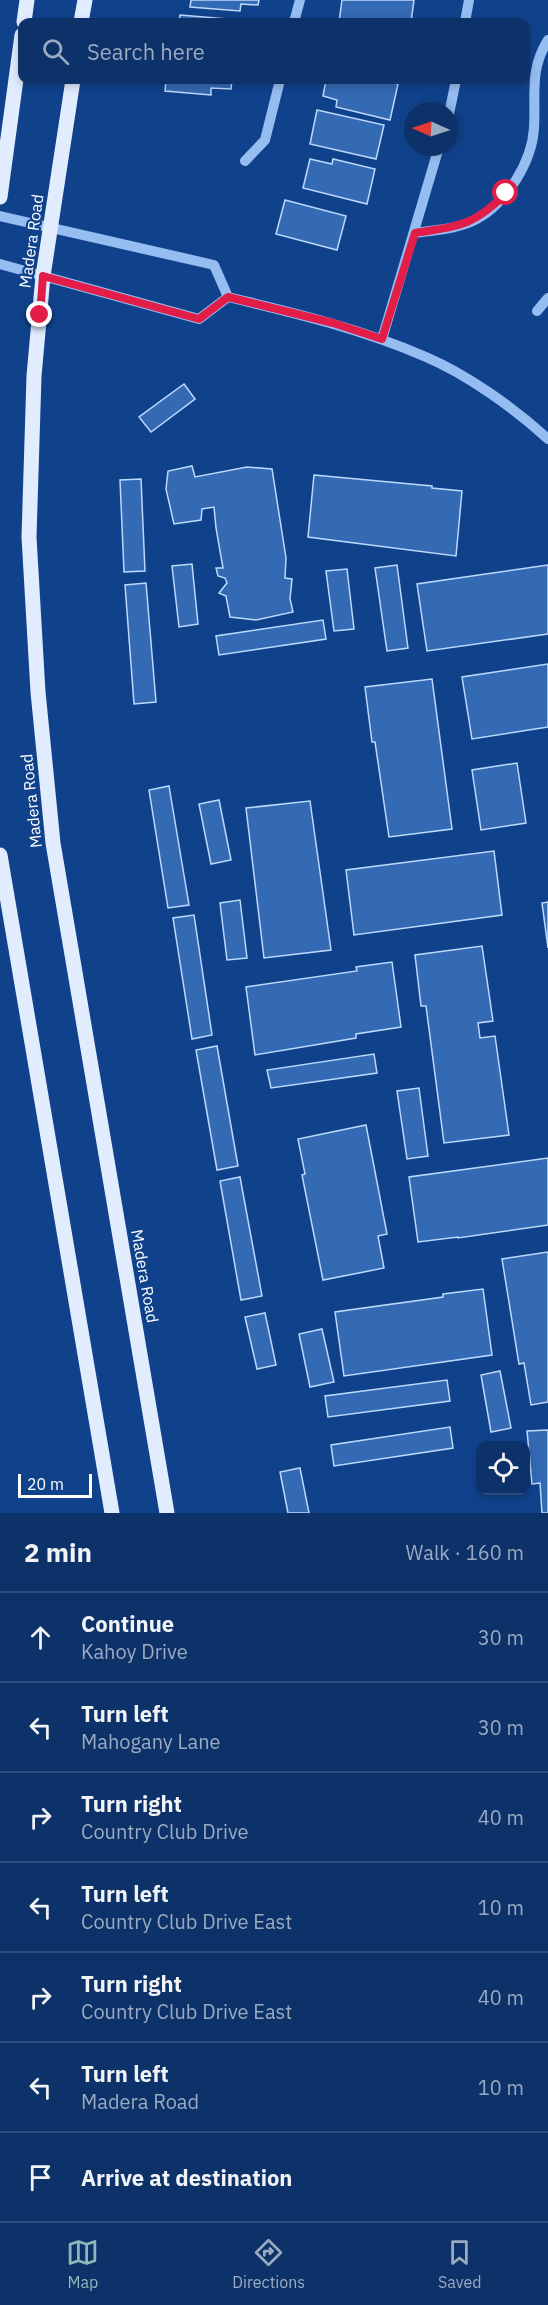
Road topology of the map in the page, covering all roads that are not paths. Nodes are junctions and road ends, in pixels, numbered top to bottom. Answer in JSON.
{"nodes":[{"id":1,"x":27,"y":0,"type":"edge"},
{"id":2,"x":85,"y":0,"type":"edge"},
{"id":3,"x":300,"y":0,"type":"edge"},
{"id":4,"x":469,"y":0,"type":"edge"},
{"id":5,"x":25,"y":18,"type":"edge"},
{"id":6,"x":82,"y":18,"type":"edge"},
{"id":7,"x":295,"y":18,"type":"edge"},
{"id":8,"x":466,"y":18,"type":"edge"},
{"id":9,"x":548,"y":40,"type":"edge"},
{"id":10,"x":18,"y":64,"type":"edge"},
{"id":11,"x":72,"y":84,"type":"edge"},
{"id":12,"x":279,"y":84,"type":"edge"},
{"id":13,"x":455,"y":84,"type":"edge"},
{"id":14,"x":451,"y":102,"type":"edge"},
{"id":15,"x":436,"y":156,"type":"edge"},
{"id":16,"x":245,"y":161,"type":"dead end"},
{"id":17,"x":0,"y":197,"type":"edge"},
{"id":18,"x":0,"y":216,"type":"edge"},
{"id":19,"x":50,"y":227,"type":"junction"},
{"id":20,"x":415,"y":233,"type":"junction"},
{"id":21,"x":0,"y":264,"type":"edge"},
{"id":22,"x":43,"y":276,"type":"junction"},
{"id":23,"x":228,"y":297,"type":"junction"},
{"id":24,"x":548,"y":298,"type":"edge"},
{"id":25,"x":537,"y":311,"type":"dead end"},
{"id":26,"x":382,"y":339,"type":"junction"},
{"id":27,"x":548,"y":439,"type":"edge"},
{"id":28,"x":0,"y":855,"type":"edge"},
{"id":29,"x":112,"y":1513,"type":"edge"},
{"id":30,"x":167,"y":1513,"type":"edge"}],
"edges":[{"from":1,"to":5,"type":"main road"},
{"from":2,"to":6,"type":"main road"},
{"from":3,"to":7,"type":"street"},
{"from":4,"to":8,"type":"street"},
{"from":9,"to":20,"type":"street"},
{"from":10,"to":17,"type":"main road"},
{"from":11,"to":19,"type":"main road","name":"Madera Road"},
{"from":12,"to":16,"type":"street"},
{"from":13,"to":14,"type":"street"},
{"from":15,"to":20,"type":"street"},
{"from":18,"to":19,"type":"street"},
{"from":19,"to":22,"type":"main road","name":"Madera Road"},
{"from":19,"to":23,"type":"street"},
{"from":20,"to":26,"type":"street"},
{"from":21,"to":22,"type":"street"},
{"from":22,"to":23,"type":"street"},
{"from":22,"to":30,"type":"main road","name":"Madera Road"},
{"from":23,"to":26,"type":"street"},
{"from":24,"to":25,"type":"street"},
{"from":26,"to":27,"type":"street"},
{"from":28,"to":29,"type":"main road"}]}
